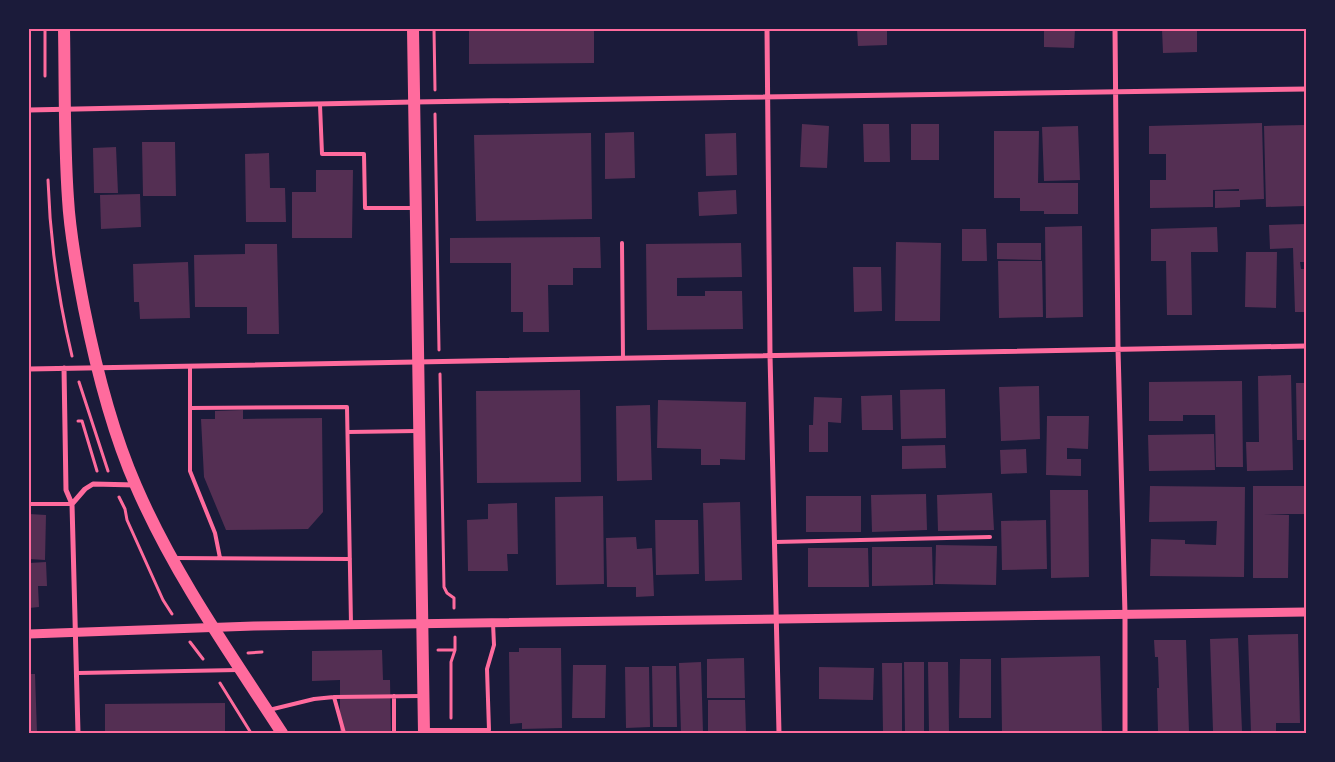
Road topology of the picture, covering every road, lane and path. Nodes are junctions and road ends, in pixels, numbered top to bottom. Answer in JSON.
{"nodes":[{"id":1,"x":45,"y":29,"type":"edge"},
{"id":2,"x":64,"y":29,"type":"edge"},
{"id":3,"x":413,"y":29,"type":"edge"},
{"id":4,"x":434,"y":29,"type":"edge"},
{"id":5,"x":766,"y":29,"type":"edge"},
{"id":6,"x":1116,"y":29,"type":"edge"},
{"id":7,"x":45,"y":78,"type":"dead end"},
{"id":8,"x":435,"y":79,"type":"dead end"},
{"id":9,"x":1306,"y":89,"type":"edge"},
{"id":10,"x":1116,"y":92,"type":"junction"},
{"id":11,"x":768,"y":98,"type":"junction"},
{"id":12,"x":414,"y":102,"type":"junction"},
{"id":13,"x":320,"y":105,"type":"junction"},
{"id":14,"x":65,"y":109,"type":"junction"},
{"id":15,"x":29,"y":110,"type":"edge"},
{"id":16,"x":436,"y":120,"type":"dead end"},
{"id":17,"x":416,"y":208,"type":"junction"},
{"id":18,"x":622,"y":243,"type":"dead end"},
{"id":19,"x":439,"y":338,"type":"dead end"},
{"id":20,"x":1306,"y":346,"type":"edge"},
{"id":21,"x":1118,"y":349,"type":"junction"},
{"id":22,"x":770,"y":355,"type":"junction"},
{"id":23,"x":623,"y":358,"type":"junction"},
{"id":24,"x":418,"y":362,"type":"junction"},
{"id":25,"x":190,"y":366,"type":"junction"},
{"id":26,"x":96,"y":367,"type":"junction"},
{"id":27,"x":64,"y":368,"type":"junction"},
{"id":28,"x":29,"y":369,"type":"edge"},
{"id":29,"x":440,"y":382,"type":"dead end"},
{"id":30,"x":82,"y":392,"type":"dead end"},
{"id":31,"x":190,"y":408,"type":"junction"},
{"id":32,"x":75,"y":421,"type":"dead end"},
{"id":33,"x":419,"y":431,"type":"junction"},
{"id":34,"x":348,"y":432,"type":"junction"},
{"id":35,"x":108,"y":471,"type":"dead end"},
{"id":36,"x":98,"y":472,"type":"dead end"},
{"id":37,"x":136,"y":485,"type":"junction"},
{"id":38,"x":29,"y":504,"type":"edge"},
{"id":39,"x":72,"y":504,"type":"junction"},
{"id":40,"x":125,"y":509,"type":"dead end"},
{"id":41,"x":990,"y":536,"type":"dead end"},
{"id":42,"x":775,"y":542,"type":"junction"},
{"id":43,"x":172,"y":558,"type":"junction"},
{"id":44,"x":220,"y":558,"type":"junction"},
{"id":45,"x":350,"y":558,"type":"junction"},
{"id":46,"x":454,"y":598,"type":"dead end"},
{"id":47,"x":163,"y":600,"type":"dead end"},
{"id":48,"x":1306,"y":612,"type":"edge"},
{"id":49,"x":1125,"y":614,"type":"junction"},
{"id":50,"x":777,"y":619,"type":"junction"},
{"id":51,"x":423,"y":623,"type":"junction"},
{"id":52,"x":493,"y":623,"type":"junction"},
{"id":53,"x":351,"y":624,"type":"junction"},
{"id":54,"x":212,"y":627,"type":"junction"},
{"id":55,"x":29,"y":634,"type":"edge"},
{"id":56,"x":76,"y":634,"type":"junction"},
{"id":57,"x":194,"y":648,"type":"dead end"},
{"id":58,"x":455,"y":650,"type":"dead end"},
{"id":59,"x":200,"y":655,"type":"junction"},
{"id":60,"x":205,"y":655,"type":"dead end"},
{"id":61,"x":212,"y":670,"type":"junction"},
{"id":62,"x":241,"y":670,"type":"junction"},
{"id":63,"x":78,"y":673,"type":"junction"},
{"id":64,"x":394,"y":696,"type":"junction"},
{"id":65,"x":424,"y":696,"type":"junction"},
{"id":66,"x":334,"y":697,"type":"junction"},
{"id":67,"x":267,"y":710,"type":"junction"},
{"id":68,"x":452,"y":730,"type":"junction"},
{"id":69,"x":424,"y":731,"type":"edge"},
{"id":70,"x":78,"y":733,"type":"edge"},
{"id":71,"x":251,"y":733,"type":"edge"},
{"id":72,"x":282,"y":733,"type":"edge"},
{"id":73,"x":344,"y":733,"type":"edge"},
{"id":74,"x":394,"y":733,"type":"edge"},
{"id":75,"x":779,"y":733,"type":"edge"},
{"id":76,"x":1125,"y":733,"type":"edge"}],
"edges":[{"from":1,"to":7,"type":"path"},
{"from":2,"to":14,"type":"main road"},
{"from":3,"to":12,"type":"main road"},
{"from":4,"to":8,"type":"path"},
{"from":5,"to":11,"type":"street"},
{"from":6,"to":10,"type":"street"},
{"from":9,"to":10,"type":"street"},
{"from":10,"to":11,"type":"street"},
{"from":10,"to":21,"type":"street"},
{"from":11,"to":12,"type":"street"},
{"from":11,"to":22,"type":"street"},
{"from":12,"to":13,"type":"street"},
{"from":12,"to":17,"type":"main road"},
{"from":13,"to":14,"type":"street"},
{"from":13,"to":17,"type":"lane"},
{"from":14,"to":15,"type":"street"},
{"from":14,"to":26,"type":"main road"},
{"from":16,"to":19,"type":"path"},
{"from":17,"to":24,"type":"main road"},
{"from":18,"to":23,"type":"lane"},
{"from":20,"to":21,"type":"street"},
{"from":21,"to":22,"type":"street"},
{"from":21,"to":49,"type":"street"},
{"from":22,"to":23,"type":"street"},
{"from":22,"to":42,"type":"street"},
{"from":23,"to":24,"type":"street"},
{"from":24,"to":25,"type":"street"},
{"from":24,"to":33,"type":"main road"},
{"from":25,"to":26,"type":"street"},
{"from":25,"to":31,"type":"lane"},
{"from":26,"to":27,"type":"street"},
{"from":26,"to":37,"type":"main road"},
{"from":27,"to":28,"type":"street"},
{"from":27,"to":39,"type":"street"},
{"from":29,"to":46,"type":"path"},
{"from":30,"to":35,"type":"path"},
{"from":31,"to":34,"type":"lane"},
{"from":31,"to":44,"type":"lane"},
{"from":32,"to":36,"type":"path"},
{"from":33,"to":34,"type":"lane"},
{"from":33,"to":51,"type":"main road"},
{"from":34,"to":45,"type":"lane"},
{"from":37,"to":39,"type":"street"},
{"from":37,"to":43,"type":"main road"},
{"from":38,"to":39,"type":"lane"},
{"from":39,"to":56,"type":"street"},
{"from":40,"to":47,"type":"path"},
{"from":41,"to":42,"type":"lane"},
{"from":42,"to":50,"type":"street"},
{"from":43,"to":44,"type":"lane"},
{"from":43,"to":54,"type":"main road"},
{"from":44,"to":45,"type":"lane"},
{"from":45,"to":53,"type":"lane"},
{"from":48,"to":49,"type":"street"},
{"from":49,"to":50,"type":"street"},
{"from":49,"to":76,"type":"street"},
{"from":50,"to":52,"type":"street"},
{"from":50,"to":75,"type":"street"},
{"from":51,"to":52,"type":"street"},
{"from":51,"to":53,"type":"street"},
{"from":51,"to":65,"type":"main road"},
{"from":52,"to":68,"type":"lane"},
{"from":53,"to":54,"type":"street"},
{"from":54,"to":56,"type":"street"},
{"from":54,"to":62,"type":"main road"},
{"from":55,"to":56,"type":"street"},
{"from":56,"to":63,"type":"street"},
{"from":57,"to":59,"type":"path"},
{"from":58,"to":68,"type":"path"},
{"from":59,"to":60,"type":"path"},
{"from":59,"to":61,"type":"path"},
{"from":61,"to":62,"type":"lane"},
{"from":61,"to":63,"type":"lane"},
{"from":61,"to":71,"type":"path"},
{"from":62,"to":67,"type":"main road"},
{"from":63,"to":70,"type":"street"},
{"from":64,"to":65,"type":"lane"},
{"from":64,"to":66,"type":"lane"},
{"from":64,"to":74,"type":"lane"},
{"from":65,"to":69,"type":"main road"},
{"from":66,"to":67,"type":"lane"},
{"from":66,"to":73,"type":"lane"},
{"from":67,"to":72,"type":"main road"},
{"from":68,"to":69,"type":"lane"}]}
